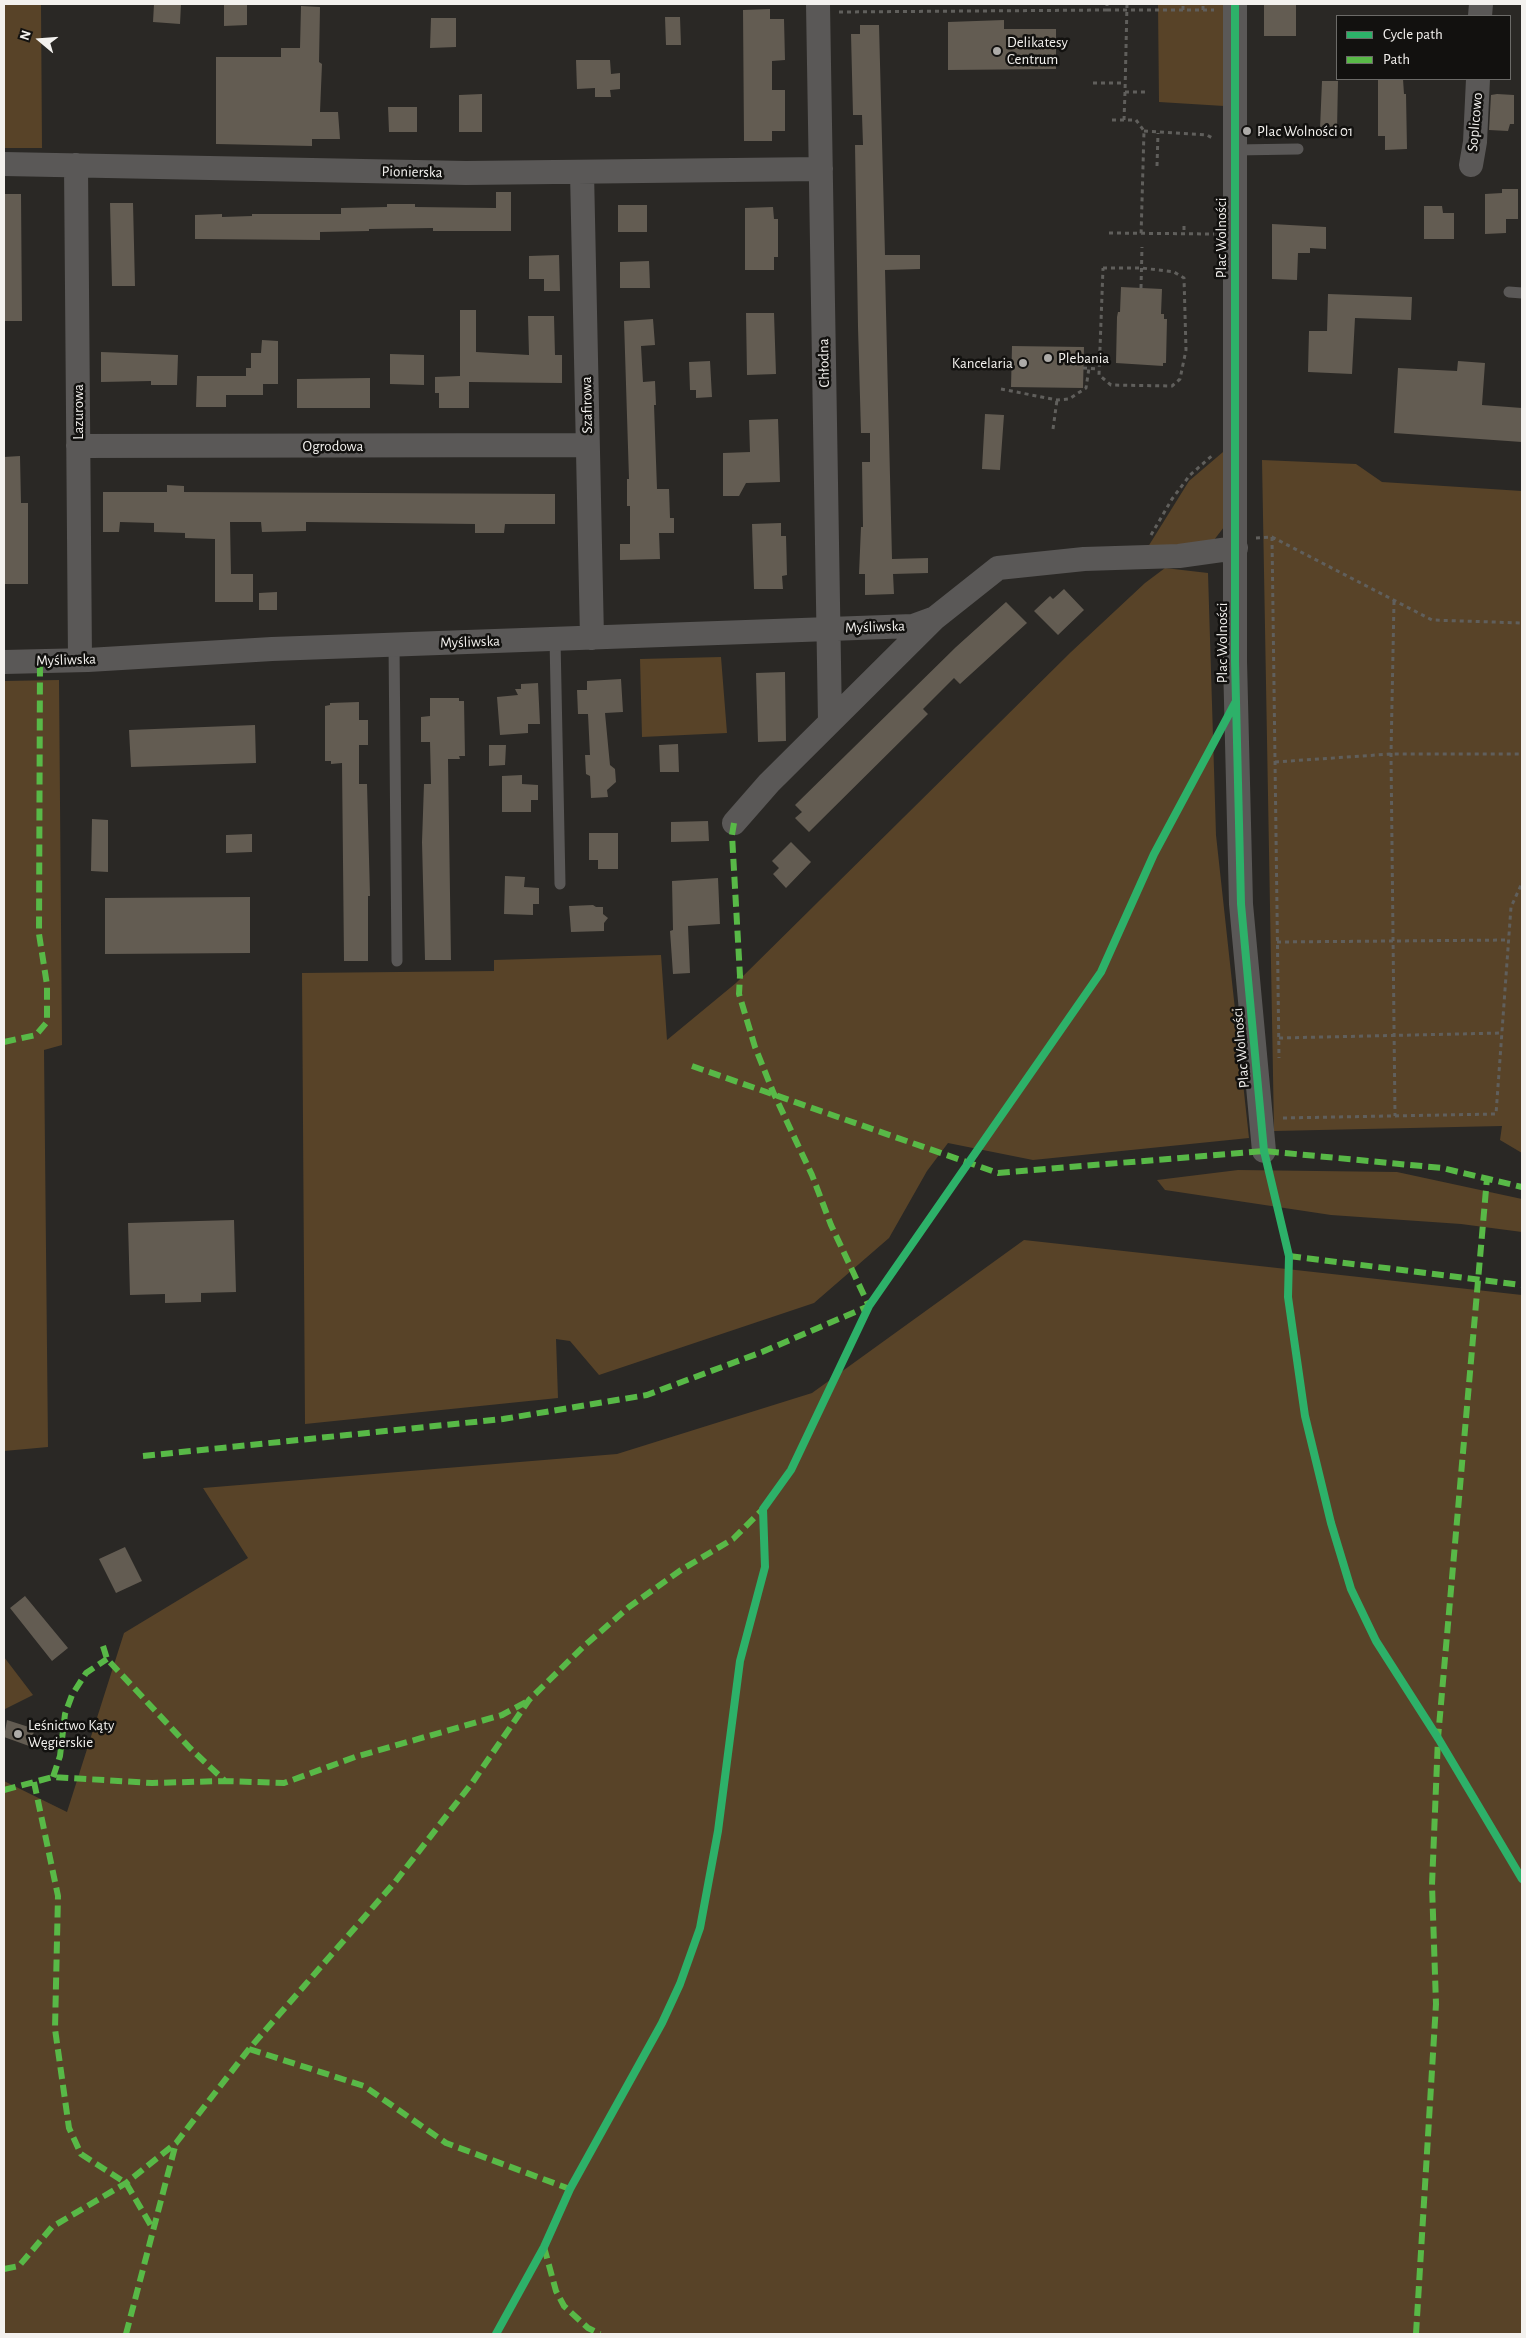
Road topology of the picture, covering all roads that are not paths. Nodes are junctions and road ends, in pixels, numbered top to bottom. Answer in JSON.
{"nodes":[{"id":1,"x":1227,"y":7,"type":"edge"},
{"id":2,"x":818,"y":8,"type":"edge"},
{"id":3,"x":1478,"y":80,"type":"edge"},
{"id":4,"x":1230,"y":137,"type":"junction"},
{"id":5,"x":1298,"y":149,"type":"dead end"},
{"id":6,"x":4,"y":164,"type":"edge"},
{"id":7,"x":76,"y":165,"type":"junction"},
{"id":8,"x":1471,"y":165,"type":"dead end"},
{"id":9,"x":821,"y":169,"type":"junction"},
{"id":10,"x":582,"y":172,"type":"junction"},
{"id":11,"x":1509,"y":292,"type":"dead end"},
{"id":12,"x":1522,"y":293,"type":"edge"},
{"id":13,"x":587,"y":445,"type":"junction"},
{"id":14,"x":78,"y":446,"type":"junction"},
{"id":15,"x":1236,"y":544,"type":"junction"},
{"id":16,"x":935,"y":618,"type":"junction"},
{"id":17,"x":829,"y":628,"type":"junction"},
{"id":18,"x":592,"y":638,"type":"junction"},
{"id":19,"x":555,"y":639,"type":"junction"},
{"id":20,"x":394,"y":644,"type":"junction"},
{"id":21,"x":80,"y":660,"type":"junction"},
{"id":22,"x":4,"y":662,"type":"edge"},
{"id":23,"x":830,"y":722,"type":"junction"},
{"id":24,"x":734,"y":823,"type":"dead end"},
{"id":25,"x":560,"y":884,"type":"dead end"},
{"id":26,"x":397,"y":961,"type":"dead end"},
{"id":27,"x":1264,"y":1151,"type":"dead end"}],
"edges":[{"from":1,"to":4,"type":"street","name":"Plac Wolności"},
{"from":2,"to":9,"type":"street","name":"Chłodna"},
{"from":3,"to":8,"type":"street","name":"Soplicowo"},
{"from":4,"to":5,"type":"lane"},
{"from":4,"to":15,"type":"street","name":"Plac Wolności"},
{"from":6,"to":7,"type":"street","name":"Pionierska"},
{"from":7,"to":10,"type":"street","name":"Pionierska"},
{"from":7,"to":14,"type":"street","name":"Lazurowa"},
{"from":9,"to":10,"type":"street","name":"Pionierska"},
{"from":9,"to":17,"type":"street","name":"Chłodna"},
{"from":10,"to":13,"type":"street","name":"Szafirowa"},
{"from":11,"to":12,"type":"lane"},
{"from":13,"to":14,"type":"street","name":"Ogrodowa"},
{"from":13,"to":18,"type":"street","name":"Szafirowa"},
{"from":14,"to":21,"type":"street","name":"Lazurowa"},
{"from":15,"to":16,"type":"street","name":"Myśliwska"},
{"from":15,"to":27,"type":"street","name":"Plac Wolności"},
{"from":16,"to":17,"type":"street","name":"Myśliwska"},
{"from":16,"to":23,"type":"street","name":"Myśliwska"},
{"from":17,"to":18,"type":"street","name":"Myśliwska"},
{"from":17,"to":23,"type":"street","name":"Chłodna"},
{"from":18,"to":19,"type":"street","name":"Myśliwska"},
{"from":19,"to":20,"type":"street","name":"Myśliwska"},
{"from":19,"to":25,"type":"lane"},
{"from":20,"to":21,"type":"street","name":"Myśliwska"},
{"from":20,"to":26,"type":"lane"},
{"from":21,"to":22,"type":"street","name":"Myśliwska"},
{"from":23,"to":24,"type":"street","name":"Myśliwska"}]}
